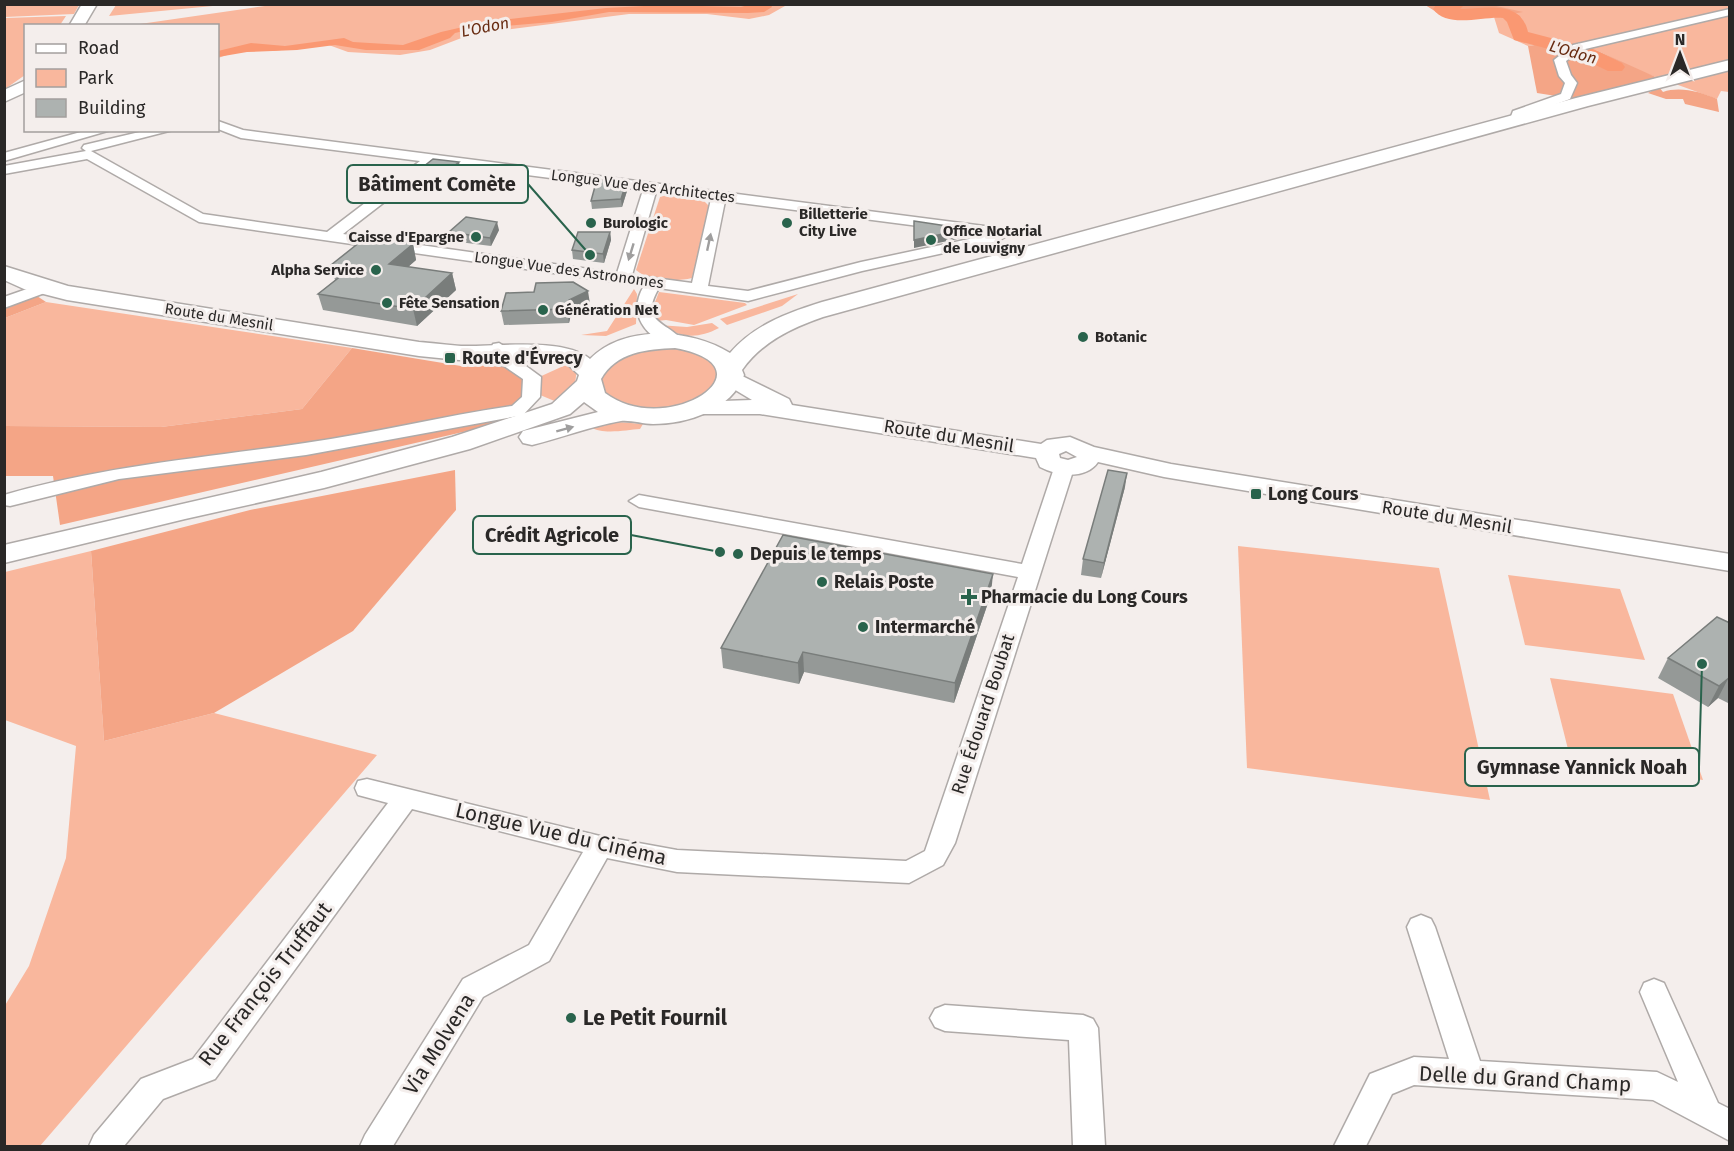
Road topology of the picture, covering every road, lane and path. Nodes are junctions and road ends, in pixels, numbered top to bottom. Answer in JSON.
{"nodes":[{"id":1,"x":90,"y":4,"type":"edge"},
{"id":2,"x":1730,"y":12,"type":"edge"},
{"id":3,"x":77,"y":24,"type":"edge"},
{"id":4,"x":1730,"y":65,"type":"edge"},
{"id":5,"x":24,"y":86,"type":"edge"},
{"id":6,"x":4,"y":97,"type":"edge"},
{"id":7,"x":1516,"y":119,"type":"junction"},
{"id":8,"x":219,"y":125,"type":"edge"},
{"id":9,"x":97,"y":132,"type":"edge"},
{"id":10,"x":114,"y":132,"type":"edge"},
{"id":11,"x":158,"y":132,"type":"edge"},
{"id":12,"x":126,"y":139,"type":"junction"},
{"id":13,"x":81,"y":155,"type":"junction"},
{"id":14,"x":4,"y":156,"type":"edge"},
{"id":15,"x":433,"y":158,"type":"junction"},
{"id":16,"x":4,"y":170,"type":"edge"},
{"id":17,"x":651,"y":187,"type":"junction"},
{"id":18,"x":719,"y":196,"type":"junction"},
{"id":19,"x":998,"y":233,"type":"joint"},
{"id":20,"x":331,"y":236,"type":"junction"},
{"id":21,"x":4,"y":272,"type":"edge"},
{"id":22,"x":957,"y":272,"type":"junction"},
{"id":23,"x":623,"y":278,"type":"junction"},
{"id":24,"x":654,"y":283,"type":"junction"},
{"id":25,"x":44,"y":288,"type":"junction"},
{"id":26,"x":699,"y":289,"type":"junction"},
{"id":27,"x":4,"y":303,"type":"edge"},
{"id":28,"x":648,"y":325,"type":"junction"},
{"id":29,"x":681,"y":342,"type":"junction"},
{"id":30,"x":630,"y":347,"type":"junction"},
{"id":31,"x":498,"y":351,"type":"junction"},
{"id":32,"x":730,"y":373,"type":"junction"},
{"id":33,"x":590,"y":379,"type":"junction"},
{"id":34,"x":693,"y":409,"type":"junction"},
{"id":35,"x":622,"y":413,"type":"junction"},
{"id":36,"x":852,"y":420,"type":"junction"},
{"id":37,"x":1071,"y":459,"type":"junction"},
{"id":38,"x":324,"y":480,"type":"junction"},
{"id":39,"x":10,"y":500,"type":"dead end"},
{"id":40,"x":639,"y":501,"type":"dead end"},
{"id":41,"x":4,"y":554,"type":"edge"},
{"id":42,"x":1730,"y":563,"type":"edge"},
{"id":43,"x":1029,"y":572,"type":"junction"},
{"id":44,"x":367,"y":788,"type":"dead end"},
{"id":45,"x":406,"y":798,"type":"junction"},
{"id":46,"x":600,"y":846,"type":"junction"},
{"id":47,"x":934,"y":858,"type":"joint"},
{"id":48,"x":1421,"y":927,"type":"dead end"},
{"id":49,"x":1654,"y":992,"type":"dead end"},
{"id":50,"x":945,"y":1018,"type":"dead end"},
{"id":51,"x":1469,"y":1074,"type":"junction"},
{"id":52,"x":1718,"y":1119,"type":"edge"},
{"id":53,"x":105,"y":1146,"type":"edge"},
{"id":54,"x":376,"y":1146,"type":"edge"},
{"id":55,"x":1089,"y":1146,"type":"edge"},
{"id":56,"x":1350,"y":1146,"type":"edge"}],
"edges":[{"from":1,"to":3,"type":"main road"},
{"from":2,"to":7,"type":"street"},
{"from":4,"to":7,"type":"main road"},
{"from":5,"to":6,"type":"main road"},
{"from":7,"to":22,"type":"main road"},
{"from":8,"to":15,"type":"street","name":"Longue Vue des Architectes"},
{"from":9,"to":14,"type":"street"},
{"from":10,"to":12,"type":"street"},
{"from":11,"to":12,"type":"street"},
{"from":12,"to":13,"type":"street"},
{"from":13,"to":16,"type":"street"},
{"from":13,"to":20,"type":"street","name":"Longue Vue des Astronomes"},
{"from":15,"to":17,"type":"street","name":"Longue Vue des Architectes"},
{"from":15,"to":20,"type":"street"},
{"from":17,"to":18,"type":"street","name":"Longue Vue des Architectes"},
{"from":17,"to":23,"type":"street","one_way":true},
{"from":18,"to":19,"type":"street","name":"Longue Vue des Architectes"},
{"from":26,"to":18,"type":"street","one_way":true},
{"from":19,"to":26,"type":"street","name":"Longue Vue des Astronomes"},
{"from":20,"to":23,"type":"street","name":"Longue Vue des Astronomes"},
{"from":21,"to":25,"type":"main road","name":"Route du Mesnil"},
{"from":22,"to":29,"type":"main road","name":"Route du Mesnil"},
{"from":22,"to":32,"type":"main road"},
{"from":23,"to":24,"type":"street","name":"Longue Vue des Astronomes"},
{"from":24,"to":26,"type":"street","name":"Longue Vue des Astronomes"},
{"from":24,"to":28,"type":"street"},
{"from":25,"to":27,"type":"street"},
{"from":25,"to":31,"type":"main road","name":"Route du Mesnil"},
{"from":28,"to":29,"type":"street"},
{"from":28,"to":30,"type":"street"},
{"from":29,"to":30,"type":"main road","name":"Route du Mesnil"},
{"from":29,"to":32,"type":"main road"},
{"from":30,"to":31,"type":"main road","name":"Route du Mesnil"},
{"from":30,"to":33,"type":"main road"},
{"from":31,"to":33,"type":"main road","name":"Route du Mesnil"},
{"from":31,"to":39,"type":"street"},
{"from":32,"to":34,"type":"main road"},
{"from":32,"to":36,"type":"street","name":"Route du Mesnil"},
{"from":33,"to":35,"type":"main road","name":"Route du Mesnil"},
{"from":33,"to":38,"type":"main road"},
{"from":34,"to":35,"type":"main road"},
{"from":34,"to":36,"type":"street","name":"Route du Mesnil"},
{"from":38,"to":35,"type":"main road","one_way":true},
{"from":36,"to":37,"type":"street","name":"Route du Mesnil"},
{"from":37,"to":42,"type":"street","name":"Route du Mesnil"},
{"from":37,"to":43,"type":"street","name":"Rue Édouard Boubat"},
{"from":38,"to":41,"type":"main road"},
{"from":40,"to":43,"type":"street"},
{"from":43,"to":47,"type":"street","name":"Rue Édouard Boubat"},
{"from":44,"to":45,"type":"street","name":"Longue Vue du Cinéma"},
{"from":45,"to":46,"type":"street","name":"Longue Vue du Cinéma"},
{"from":45,"to":53,"type":"street","name":"Rue François Truffaut"},
{"from":46,"to":47,"type":"street","name":"Longue Vue du Cinéma"},
{"from":46,"to":54,"type":"street","name":"Via Molvena"},
{"from":48,"to":51,"type":"street"},
{"from":49,"to":52,"type":"street"},
{"from":50,"to":55,"type":"street"},
{"from":51,"to":52,"type":"street","name":"Delle du Grand Champ"},
{"from":51,"to":56,"type":"street","name":"Delle du Grand Champ"}]}
